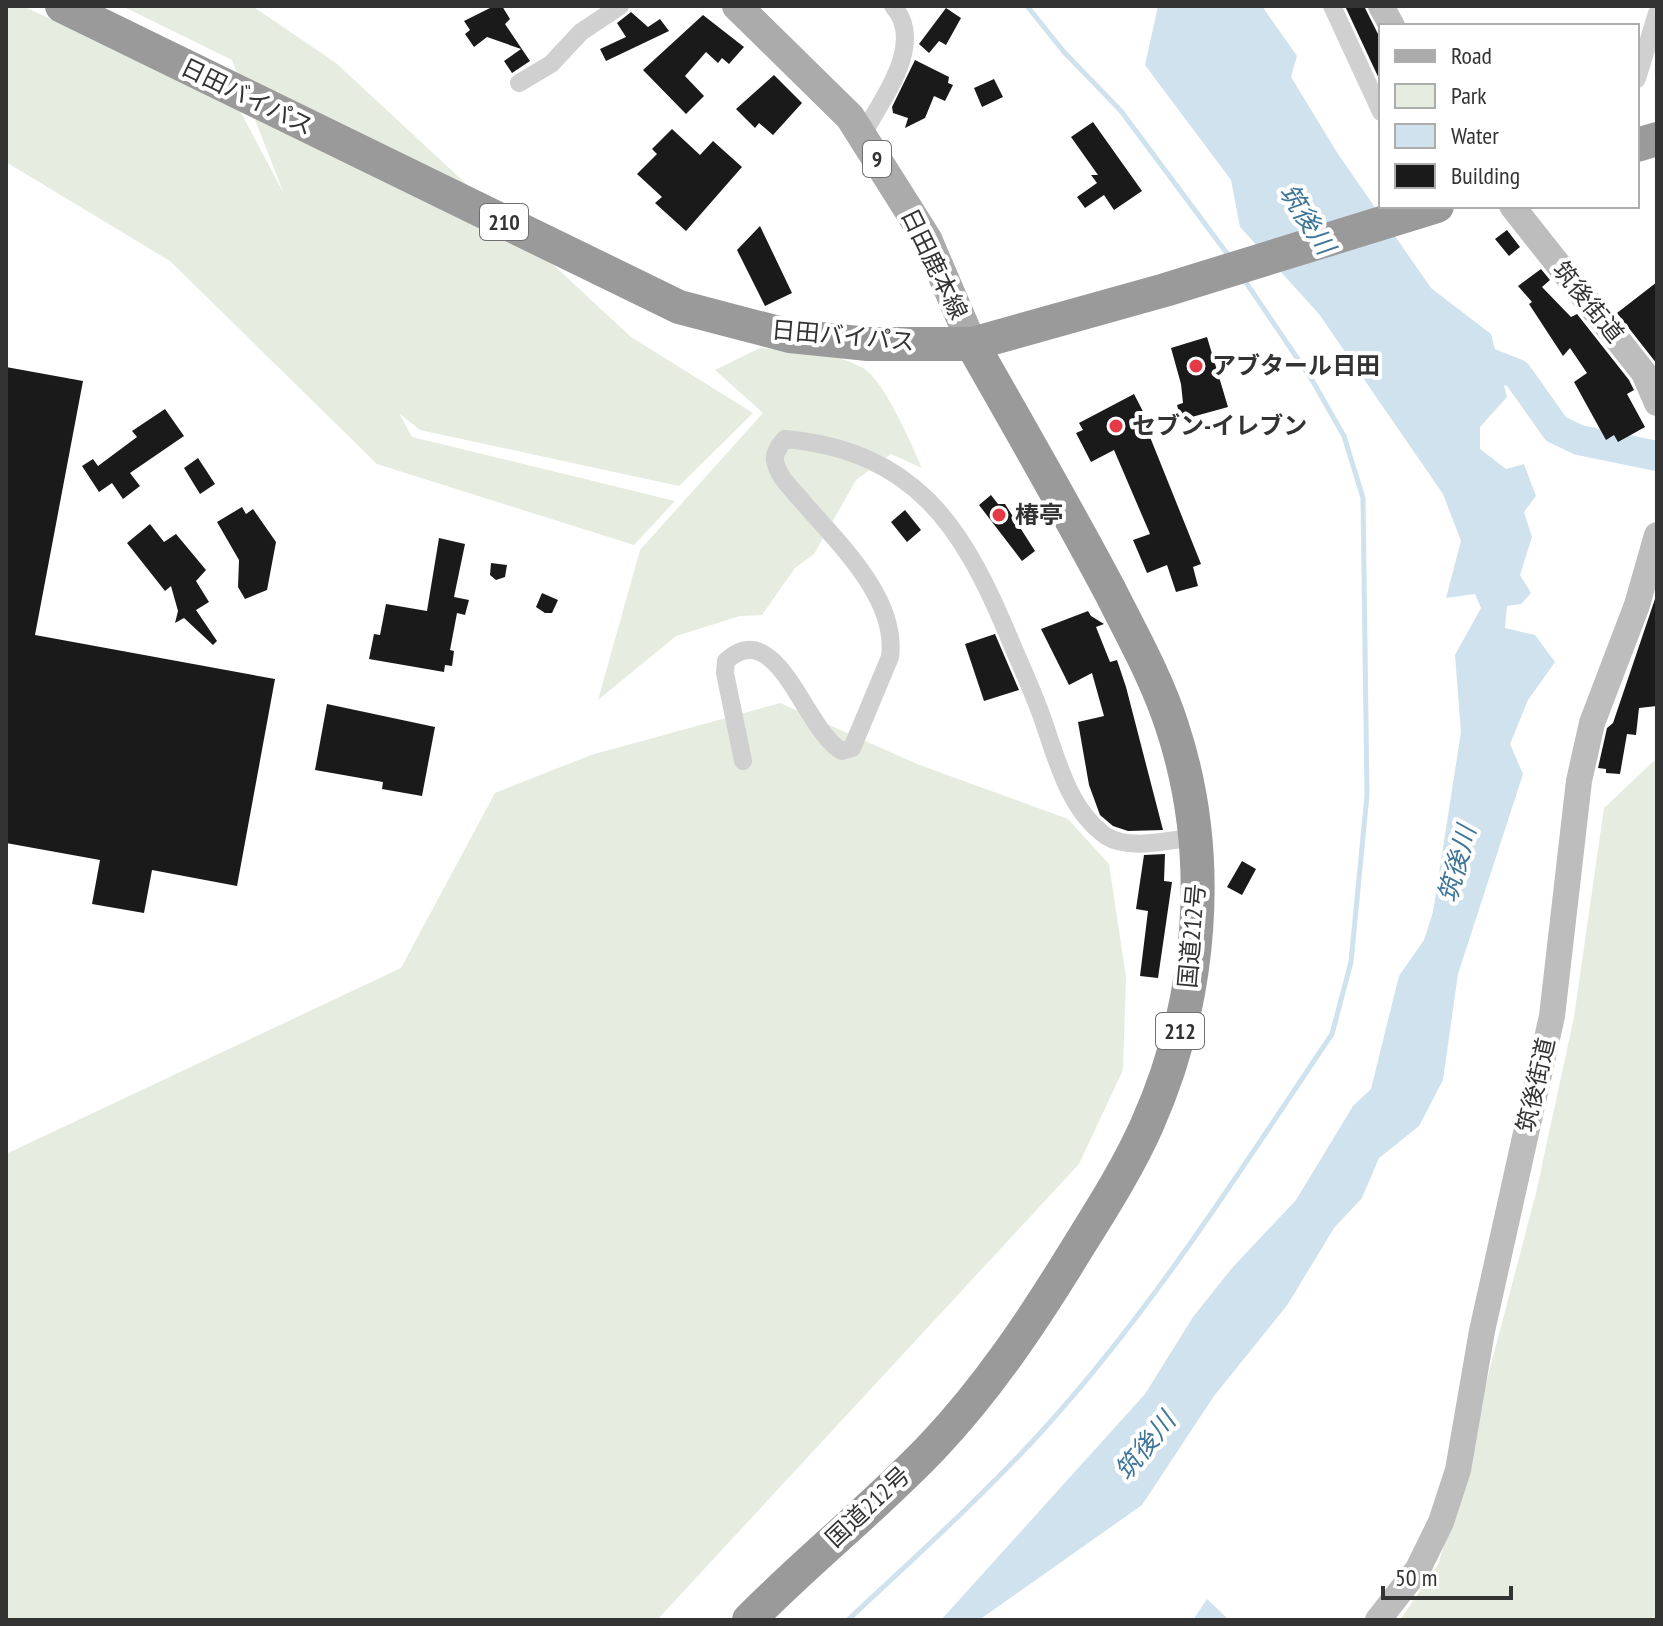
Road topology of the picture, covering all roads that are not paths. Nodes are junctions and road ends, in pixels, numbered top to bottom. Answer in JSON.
{"nodes":[{"id":1,"x":62,"y":6,"type":"edge"},
{"id":2,"x":620,"y":6,"type":"edge"},
{"id":3,"x":737,"y":6,"type":"edge"},
{"id":4,"x":893,"y":6,"type":"edge"},
{"id":5,"x":1332,"y":6,"type":"edge"},
{"id":6,"x":1381,"y":6,"type":"edge"},
{"id":7,"x":1657,"y":13,"type":"edge"},
{"id":8,"x":1391,"y":24,"type":"edge"},
{"id":9,"x":1639,"y":72,"type":"edge"},
{"id":10,"x":519,"y":83,"type":"dead end"},
{"id":11,"x":1379,"y":108,"type":"edge"},
{"id":12,"x":862,"y":136,"type":"junction"},
{"id":13,"x":1431,"y":208,"type":"edge"},
{"id":14,"x":1514,"y":208,"type":"edge"},
{"id":15,"x":972,"y":344,"type":"junction"},
{"id":16,"x":1657,"y":403,"type":"edge"},
{"id":17,"x":1657,"y":535,"type":"edge"},
{"id":18,"x":743,"y":761,"type":"dead end"},
{"id":19,"x":1196,"y":837,"type":"junction"},
{"id":20,"x":749,"y":1620,"type":"edge"},
{"id":21,"x":1378,"y":1620,"type":"edge"}],
"edges":[{"from":1,"to":15,"type":"highway","name":"日田バイパス","number":"210"},
{"from":2,"to":10,"type":"street"},
{"from":3,"to":12,"type":"main road","name":"日田鹿本線","number":"9"},
{"from":4,"to":12,"type":"street"},
{"from":5,"to":11,"type":"street"},
{"from":6,"to":8,"type":"street"},
{"from":7,"to":9,"type":"street"},
{"from":12,"to":15,"type":"main road","name":"日田鹿本線","number":"9"},
{"from":13,"to":15,"type":"highway","name":"日田バイパス","number":"210"},
{"from":14,"to":16,"type":"street","name":"筑後街道"},
{"from":15,"to":19,"type":"highway","name":"国道212号","number":"212"},
{"from":17,"to":21,"type":"street","name":"筑後街道"},
{"from":18,"to":19,"type":"street"},
{"from":19,"to":20,"type":"highway","name":"国道212号","number":"212"}]}
